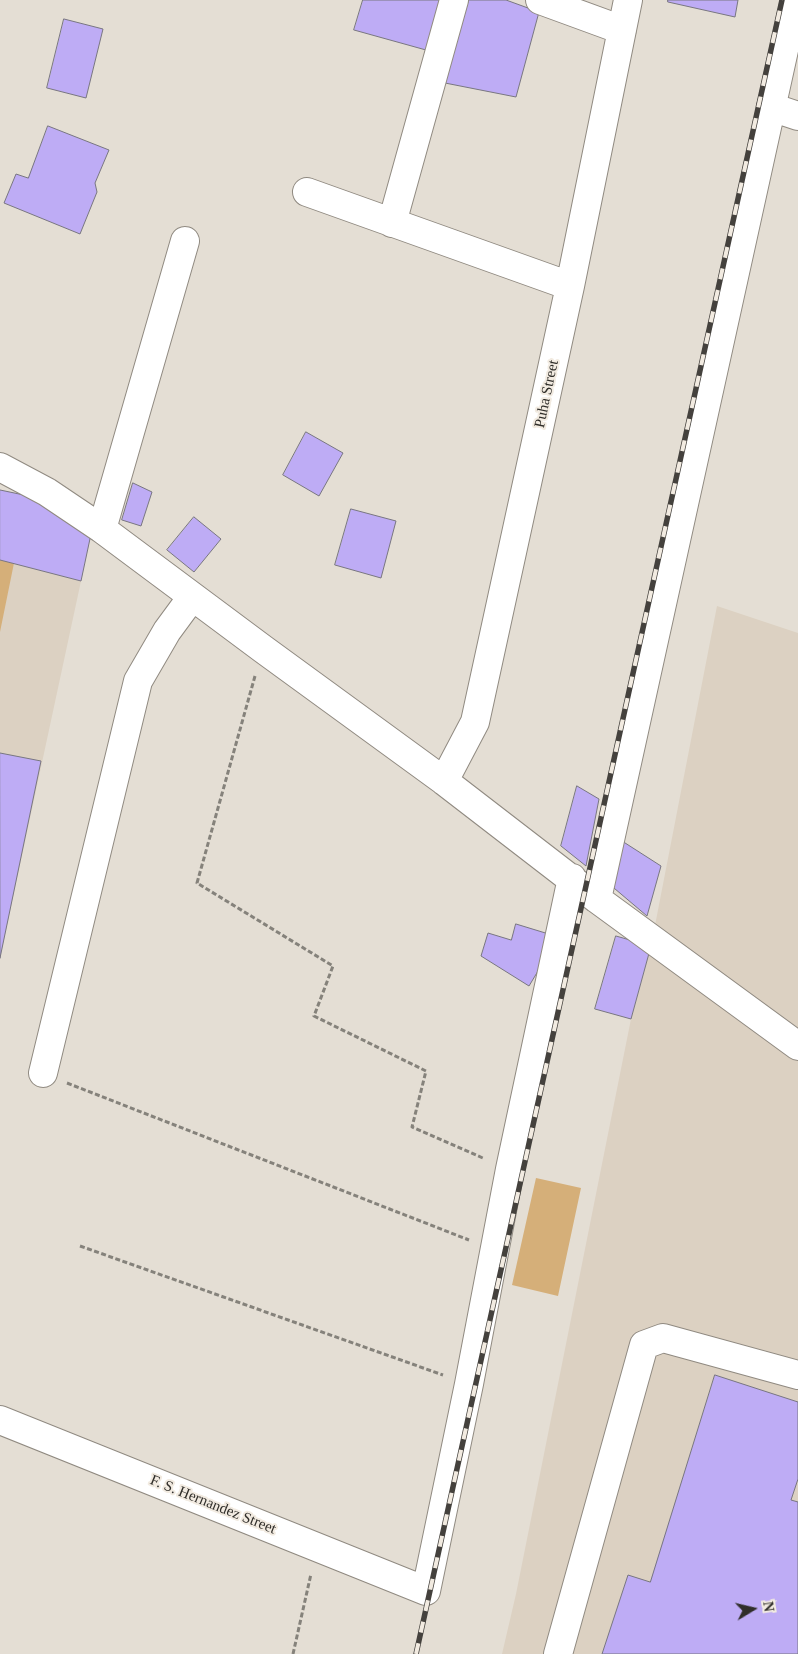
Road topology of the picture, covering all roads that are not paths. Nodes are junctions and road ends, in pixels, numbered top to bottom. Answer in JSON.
{"nodes":[{"id":1,"x":454,"y":0,"type":"edge"},
{"id":2,"x":540,"y":0,"type":"edge"},
{"id":3,"x":628,"y":0,"type":"edge"},
{"id":4,"x":795,"y":0,"type":"edge"},
{"id":5,"x":622,"y":30,"type":"junction"},
{"id":6,"x":771,"y":107,"type":"junction"},
{"id":7,"x":798,"y":116,"type":"edge"},
{"id":8,"x":308,"y":192,"type":"dead end"},
{"id":9,"x":392,"y":223,"type":"junction"},
{"id":10,"x":185,"y":241,"type":"dead end"},
{"id":11,"x":570,"y":286,"type":"junction"},
{"id":12,"x":0,"y":467,"type":"edge"},
{"id":13,"x":102,"y":530,"type":"junction"},
{"id":14,"x":192,"y":597,"type":"junction"},
{"id":15,"x":444,"y":781,"type":"junction"},
{"id":16,"x":572,"y":878,"type":"junction"},
{"id":17,"x":597,"y":898,"type":"junction"},
{"id":18,"x":798,"y":1046,"type":"edge"},
{"id":19,"x":43,"y":1074,"type":"road end"},
{"id":20,"x":798,"y":1375,"type":"edge"},
{"id":21,"x":0,"y":1420,"type":"edge"},
{"id":22,"x":558,"y":1654,"type":"edge"}],
"edges":[{"from":1,"to":9,"type":"street"},
{"from":2,"to":5,"type":"street"},
{"from":3,"to":5,"type":"street","name":"Puha Street"},
{"from":4,"to":6,"type":"street"},
{"from":5,"to":11,"type":"street","name":"Puha Street"},
{"from":6,"to":7,"type":"street"},
{"from":6,"to":17,"type":"street"},
{"from":8,"to":9,"type":"street"},
{"from":9,"to":11,"type":"street"},
{"from":10,"to":13,"type":"street"},
{"from":11,"to":15,"type":"street","name":"Puha Street"},
{"from":12,"to":13,"type":"street"},
{"from":13,"to":14,"type":"street"},
{"from":14,"to":15,"type":"street"},
{"from":14,"to":19,"type":"street"},
{"from":15,"to":16,"type":"street"},
{"from":16,"to":17,"type":"street"},
{"from":16,"to":21,"type":"street","name":"F. S. Hernandez Street"},
{"from":17,"to":18,"type":"street"},
{"from":20,"to":22,"type":"street"}]}
